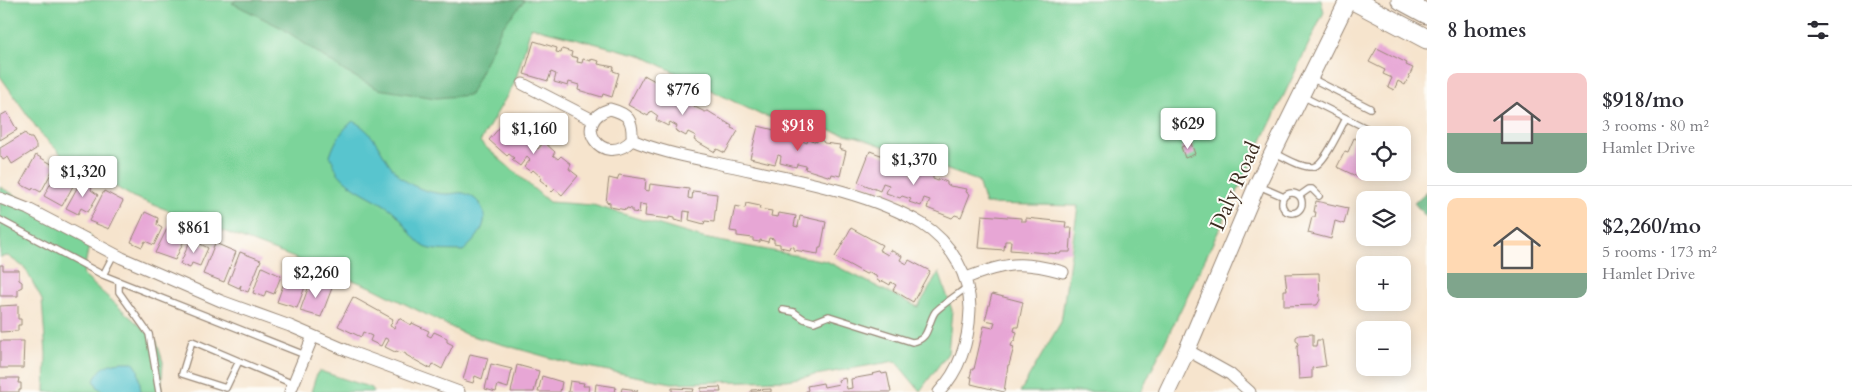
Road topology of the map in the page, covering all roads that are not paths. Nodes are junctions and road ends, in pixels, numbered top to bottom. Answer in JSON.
{"nodes":[{"id":1,"x":1348,"y":0,"type":"edge"},
{"id":2,"x":1352,"y":0,"type":"edge"},
{"id":3,"x":1401,"y":0,"type":"edge"},
{"id":4,"x":1427,"y":14,"type":"edge"},
{"id":5,"x":1427,"y":39,"type":"edge"},
{"id":6,"x":1309,"y":77,"type":"junction"},
{"id":7,"x":522,"y":84,"type":"dead end"},
{"id":8,"x":1300,"y":95,"type":"junction"},
{"id":9,"x":1370,"y":108,"type":"dead end"},
{"id":10,"x":1346,"y":118,"type":"junction"},
{"id":11,"x":593,"y":120,"type":"junction"},
{"id":12,"x":1362,"y":126,"type":"edge"},
{"id":13,"x":632,"y":140,"type":"junction"},
{"id":14,"x":1273,"y":152,"type":"junction"},
{"id":15,"x":1257,"y":185,"type":"junction"},
{"id":16,"x":1299,"y":196,"type":"junction"},
{"id":17,"x":1319,"y":196,"type":"dead end"},
{"id":18,"x":1284,"y":197,"type":"junction"},
{"id":19,"x":0,"y":198,"type":"edge"},
{"id":20,"x":0,"y":220,"type":"edge"},
{"id":21,"x":114,"y":254,"type":"junction"},
{"id":22,"x":1063,"y":272,"type":"dead end"},
{"id":23,"x":103,"y":275,"type":"junction"},
{"id":24,"x":119,"y":282,"type":"junction"},
{"id":25,"x":966,"y":283,"type":"junction"},
{"id":26,"x":783,"y":310,"type":"dead end"},
{"id":27,"x":313,"y":336,"type":"junction"},
{"id":28,"x":1186,"y":350,"type":"junction"},
{"id":29,"x":305,"y":355,"type":"junction"},
{"id":30,"x":239,"y":361,"type":"junction"},
{"id":31,"x":292,"y":388,"type":"edge"},
{"id":32,"x":159,"y":392,"type":"edge"},
{"id":33,"x":459,"y":392,"type":"edge"},
{"id":34,"x":939,"y":392,"type":"edge"},
{"id":35,"x":1167,"y":392,"type":"edge"},
{"id":36,"x":1250,"y":392,"type":"edge"}],
"edges":[{"from":1,"to":6,"type":"main road","name":"Daly Road"},
{"from":2,"to":5,"type":"main road"},
{"from":3,"to":4,"type":"main road"},
{"from":6,"to":8,"type":"main road","name":"Daly Road"},
{"from":6,"to":9,"type":"lane"},
{"from":7,"to":11,"type":"street"},
{"from":8,"to":10,"type":"lane"},
{"from":8,"to":14,"type":"main road","name":"Daly Road"},
{"from":10,"to":12,"type":"lane"},
{"from":10,"to":14,"type":"lane"},
{"from":11,"to":13,"type":"street"},
{"from":11,"to":13,"type":"street"},
{"from":13,"to":25,"type":"street"},
{"from":14,"to":15,"type":"main road","name":"Daly Road"},
{"from":15,"to":18,"type":"lane"},
{"from":15,"to":28,"type":"main road","name":"Daly Road"},
{"from":16,"to":17,"type":"lane"},
{"from":16,"to":18,"type":"lane"},
{"from":16,"to":18,"type":"lane"},
{"from":19,"to":21,"type":"street"},
{"from":20,"to":23,"type":"lane"},
{"from":21,"to":23,"type":"lane"},
{"from":21,"to":27,"type":"street"},
{"from":22,"to":25,"type":"street"},
{"from":23,"to":24,"type":"lane"},
{"from":24,"to":29,"type":"lane"},
{"from":24,"to":32,"type":"lane"},
{"from":25,"to":26,"type":"lane"},
{"from":25,"to":34,"type":"street"},
{"from":27,"to":29,"type":"street"},
{"from":27,"to":33,"type":"street"},
{"from":28,"to":35,"type":"main road","name":"Daly Road"},
{"from":28,"to":36,"type":"street"},
{"from":29,"to":31,"type":"street"},
{"from":30,"to":30,"type":"lane"},
{"from":30,"to":31,"type":"lane"}]}
